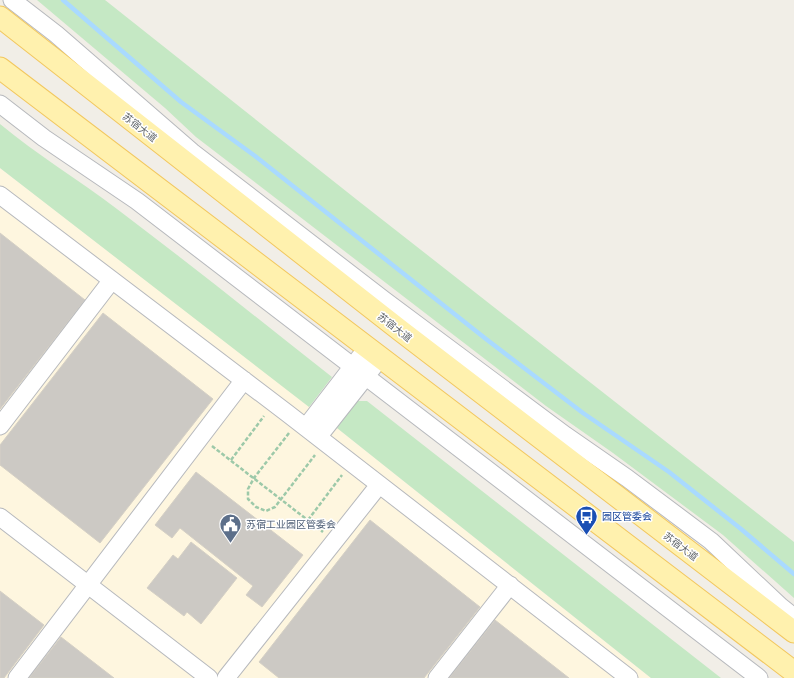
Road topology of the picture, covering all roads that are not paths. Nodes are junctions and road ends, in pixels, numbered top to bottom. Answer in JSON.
{"nodes":[{"id":1,"x":12,"y":0,"type":"edge"},
{"id":2,"x":0,"y":17,"type":"edge"},
{"id":3,"x":0,"y":68,"type":"edge"},
{"id":4,"x":0,"y":104,"type":"edge"},
{"id":5,"x":0,"y":195,"type":"edge"},
{"id":6,"x":112,"y":280,"type":"junction"},
{"id":7,"x":374,"y":352,"type":"junction"},
{"id":8,"x":353,"y":366,"type":"junction"},
{"id":9,"x":366,"y":376,"type":"junction"},
{"id":10,"x":244,"y":380,"type":"junction"},
{"id":11,"x":0,"y":426,"type":"edge"},
{"id":12,"x":307,"y":438,"type":"junction"},
{"id":13,"x":380,"y":485,"type":"junction"},
{"id":14,"x":0,"y":517,"type":"edge"},
{"id":15,"x":88,"y":585,"type":"junction"},
{"id":16,"x":510,"y":585,"type":"junction"},
{"id":17,"x":794,"y":617,"type":"edge"},
{"id":18,"x":794,"y":632,"type":"edge"},
{"id":19,"x":794,"y":672,"type":"edge"},
{"id":20,"x":17,"y":678,"type":"edge"},
{"id":21,"x":209,"y":678,"type":"edge"},
{"id":22,"x":226,"y":678,"type":"edge"},
{"id":23,"x":438,"y":678,"type":"edge"},
{"id":24,"x":629,"y":678,"type":"edge"},
{"id":25,"x":759,"y":678,"type":"edge"}],
"edges":[{"from":1,"to":17,"type":"lane"},
{"from":2,"to":18,"type":"main road","name":"苏宿大道"},
{"from":3,"to":7,"type":"main road"},
{"from":4,"to":8,"type":"lane"},
{"from":5,"to":6,"type":"lane"},
{"from":6,"to":10,"type":"lane"},
{"from":6,"to":11,"type":"lane"},
{"from":7,"to":8,"type":"lane"},
{"from":7,"to":9,"type":"lane"},
{"from":7,"to":19,"type":"main road"},
{"from":8,"to":9,"type":"lane"},
{"from":8,"to":12,"type":"lane"},
{"from":9,"to":12,"type":"lane"},
{"from":9,"to":25,"type":"lane"},
{"from":10,"to":12,"type":"lane"},
{"from":10,"to":15,"type":"lane"},
{"from":12,"to":13,"type":"lane"},
{"from":13,"to":16,"type":"lane"},
{"from":13,"to":22,"type":"lane"},
{"from":14,"to":15,"type":"lane"},
{"from":15,"to":20,"type":"lane"},
{"from":15,"to":21,"type":"lane"},
{"from":16,"to":23,"type":"lane"},
{"from":16,"to":24,"type":"lane"}]}
